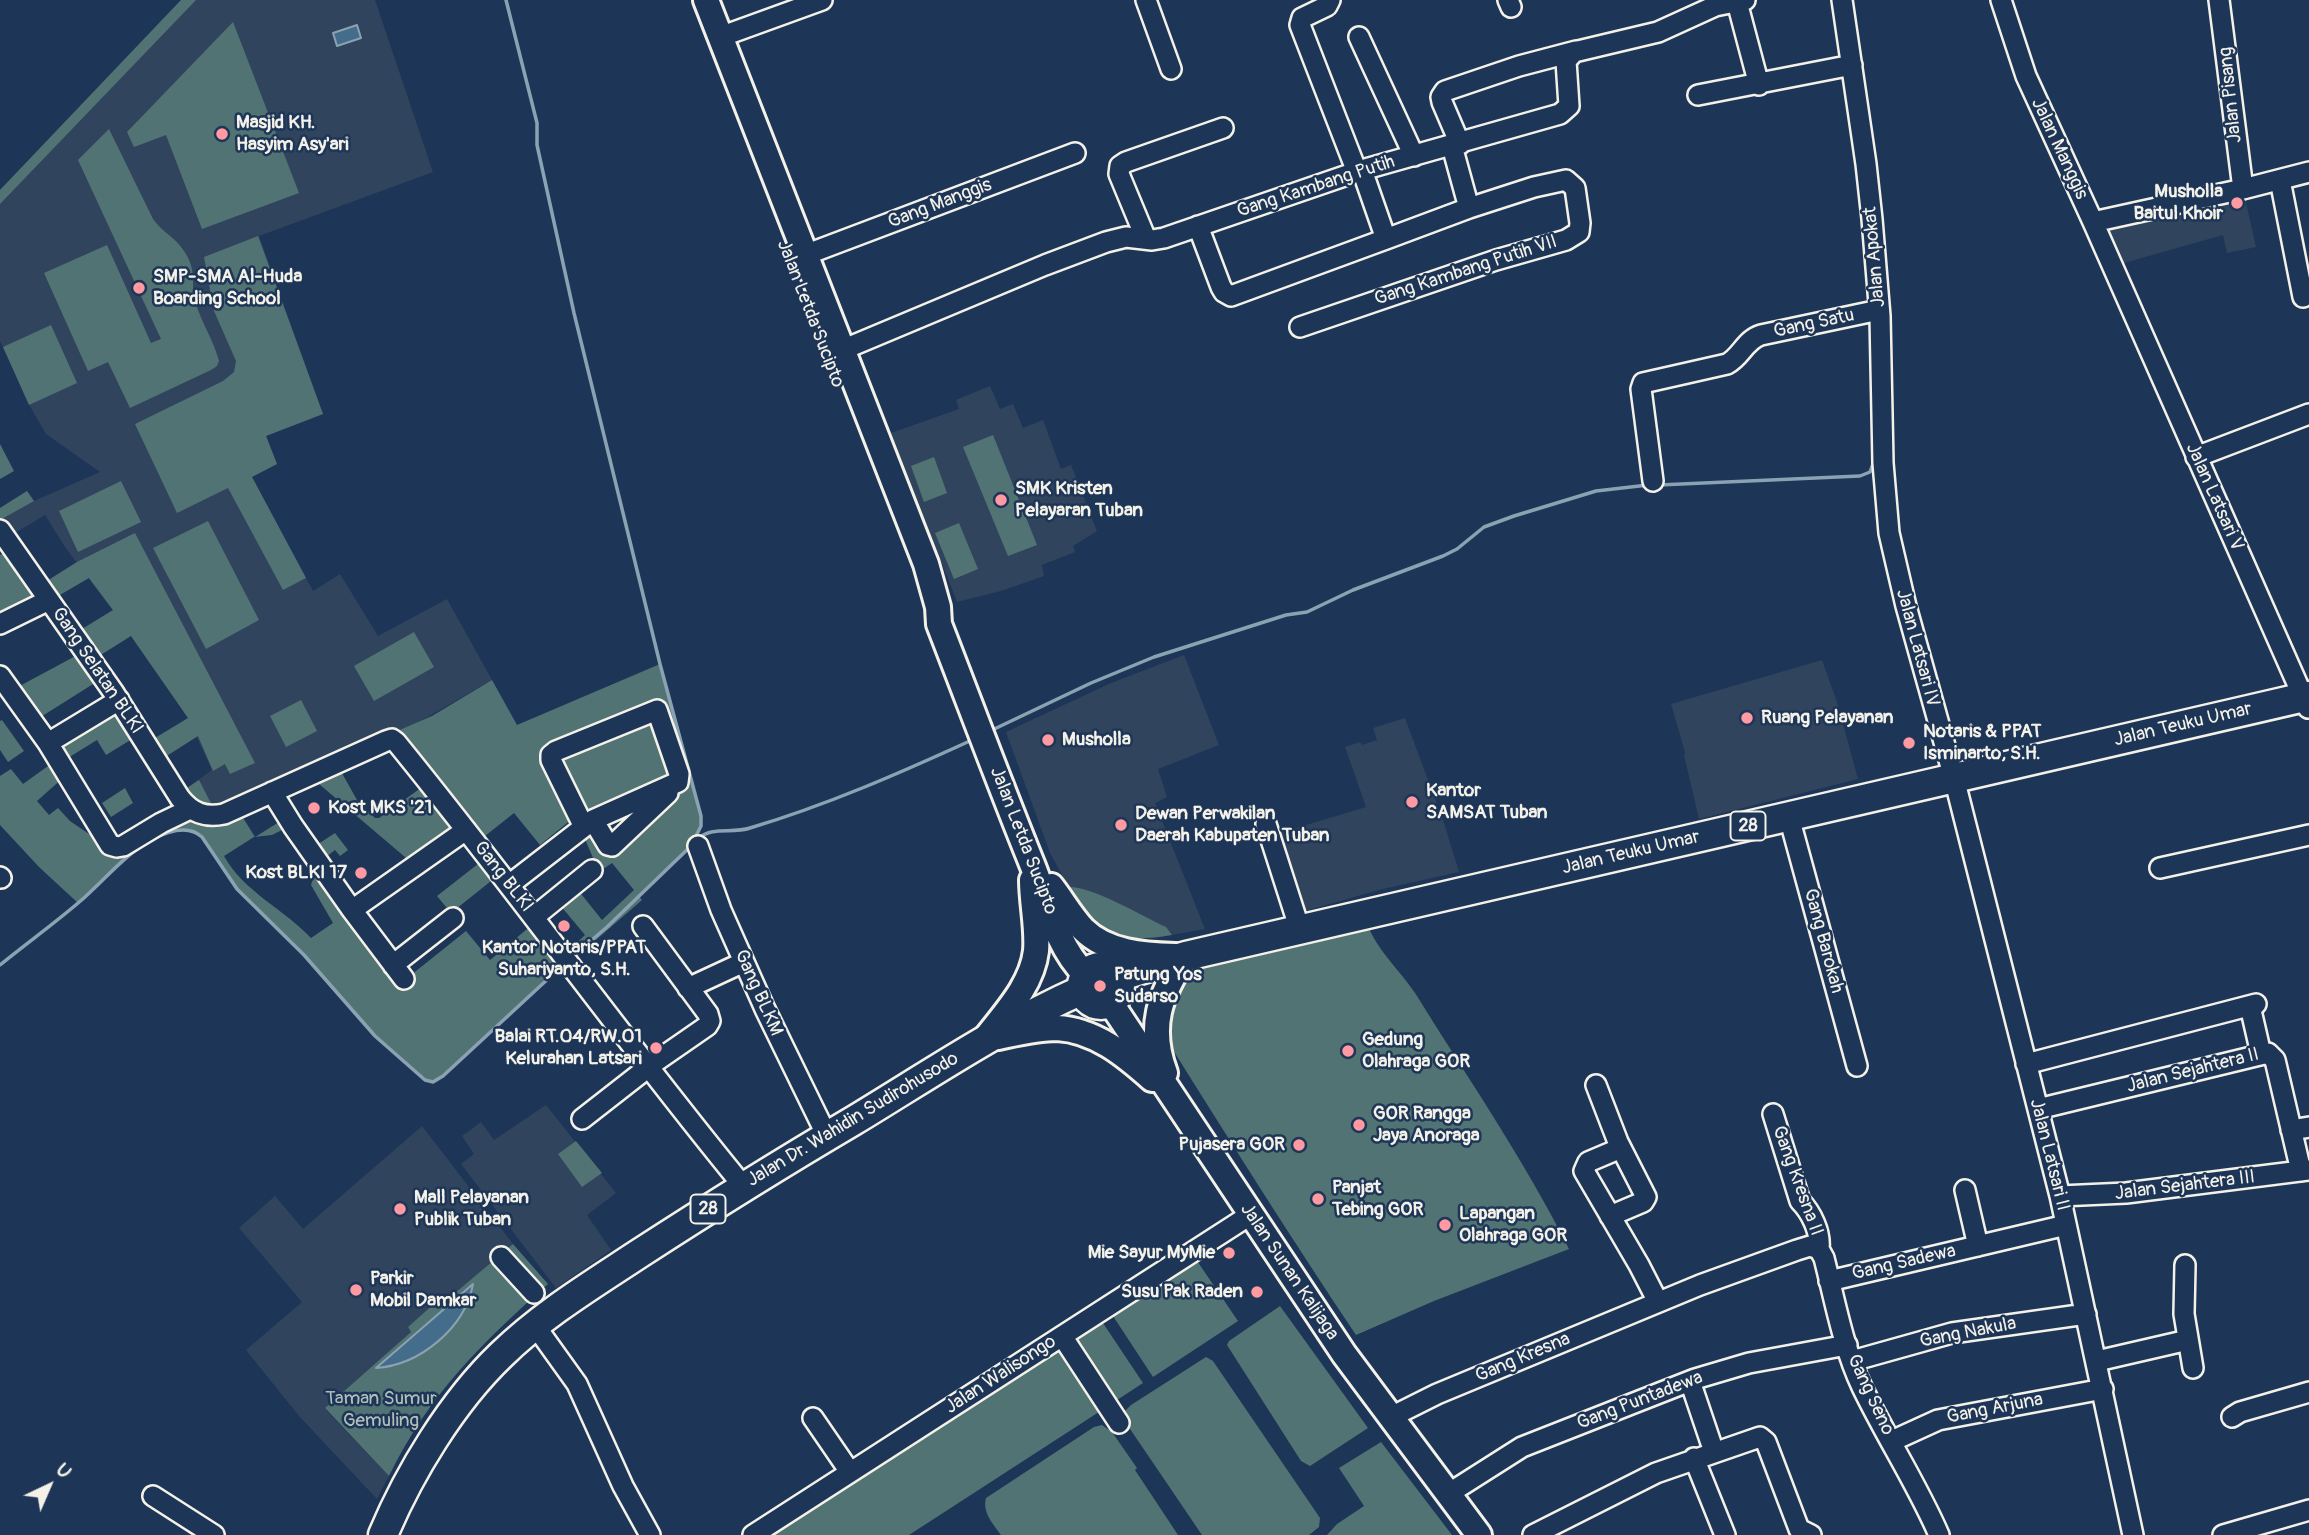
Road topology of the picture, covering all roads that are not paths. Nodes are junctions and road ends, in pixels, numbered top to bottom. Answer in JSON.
{"nodes":[{"id":1,"x":689,"y":0,"type":"edge"},
{"id":2,"x":706,"y":0,"type":"edge"},
{"id":3,"x":822,"y":0,"type":"edge"},
{"id":4,"x":1146,"y":0,"type":"edge"},
{"id":5,"x":1330,"y":0,"type":"edge"},
{"id":6,"x":1842,"y":0,"type":"edge"},
{"id":7,"x":2001,"y":0,"type":"edge"},
{"id":8,"x":2219,"y":0,"type":"edge"},
{"id":9,"x":1741,"y":1,"type":"edge"},
{"id":10,"x":1694,"y":8,"type":"edge"},
{"id":11,"x":720,"y":37,"type":"junction"},
{"id":12,"x":1359,"y":37,"type":"dead end"},
{"id":13,"x":1576,"y":51,"type":"junction"},
{"id":14,"x":1845,"y":67,"type":"junction"},
{"id":15,"x":1171,"y":69,"type":"dead end"},
{"id":16,"x":1759,"y":85,"type":"junction"},
{"id":17,"x":1698,"y":95,"type":"dead end"},
{"id":18,"x":1223,"y":128,"type":"dead end"},
{"id":19,"x":1456,"y":145,"type":"junction"},
{"id":20,"x":1075,"y":153,"type":"dead end"},
{"id":21,"x":1414,"y":156,"type":"junction"},
{"id":22,"x":1359,"y":171,"type":"junction"},
{"id":23,"x":2309,"y":172,"type":"edge"},
{"id":24,"x":2280,"y":180,"type":"junction"},
{"id":25,"x":2243,"y":189,"type":"junction"},
{"id":26,"x":1469,"y":208,"type":"junction"},
{"id":27,"x":2093,"y":222,"type":"junction"},
{"id":28,"x":1198,"y":226,"type":"junction"},
{"id":29,"x":1146,"y":239,"type":"junction"},
{"id":30,"x":1386,"y":239,"type":"junction"},
{"id":31,"x":805,"y":255,"type":"junction"},
{"id":32,"x":2126,"y":296,"type":"joint"},
{"id":33,"x":2303,"y":297,"type":"dead end"},
{"id":34,"x":1872,"y":311,"type":"junction"},
{"id":35,"x":1300,"y":327,"type":"dead end"},
{"id":36,"x":842,"y":349,"type":"junction"},
{"id":37,"x":2309,"y":414,"type":"edge"},
{"id":38,"x":2196,"y":457,"type":"junction"},
{"id":39,"x":1653,"y":481,"type":"dead end"},
{"id":40,"x":1886,"y":516,"type":"joint"},
{"id":41,"x":0,"y":530,"type":"edge"},
{"id":42,"x":49,"y":600,"type":"junction"},
{"id":43,"x":0,"y":624,"type":"edge"},
{"id":44,"x":939,"y":624,"type":"junction"},
{"id":45,"x":0,"y":676,"type":"edge"},
{"id":46,"x":119,"y":700,"type":"junction"},
{"id":47,"x":2307,"y":701,"type":"edge"},
{"id":48,"x":48,"y":743,"type":"junction"},
{"id":49,"x":1954,"y":778,"type":"junction"},
{"id":50,"x":677,"y":784,"type":"junction"},
{"id":51,"x":272,"y":792,"type":"junction"},
{"id":52,"x":192,"y":810,"type":"junction"},
{"id":53,"x":1789,"y":817,"type":"junction"},
{"id":54,"x":588,"y":823,"type":"junction"},
{"id":55,"x":1266,"y":824,"type":"dead end"},
{"id":56,"x":466,"y":830,"type":"junction"},
{"id":57,"x":2309,"y":835,"type":"edge"},
{"id":58,"x":698,"y":846,"type":"dead end"},
{"id":59,"x":1031,"y":862,"type":"junction"},
{"id":60,"x":2160,"y":868,"type":"dead end"},
{"id":61,"x":592,"y":870,"type":"dead end"},
{"id":62,"x":509,"y":885,"type":"junction"},
{"id":63,"x":352,"y":910,"type":"junction"},
{"id":64,"x":534,"y":917,"type":"junction"},
{"id":65,"x":453,"y":918,"type":"dead end"},
{"id":66,"x":643,"y":926,"type":"dead end"},
{"id":67,"x":1300,"y":930,"type":"junction"},
{"id":68,"x":1186,"y":956,"type":"junction"},
{"id":69,"x":744,"y":962,"type":"junction"},
{"id":70,"x":1084,"y":982,"type":"junction"},
{"id":71,"x":688,"y":988,"type":"junction"},
{"id":72,"x":1114,"y":990,"type":"junction"},
{"id":73,"x":985,"y":1039,"type":"junction"},
{"id":74,"x":2261,"y":1054,"type":"junction"},
{"id":75,"x":2026,"y":1064,"type":"junction"},
{"id":76,"x":1857,"y":1066,"type":"dead end"},
{"id":77,"x":648,"y":1067,"type":"junction"},
{"id":78,"x":1596,"y":1085,"type":"dead end"},
{"id":79,"x":1174,"y":1098,"type":"junction"},
{"id":80,"x":2038,"y":1109,"type":"junction"},
{"id":81,"x":1773,"y":1114,"type":"dead end"},
{"id":82,"x":582,"y":1119,"type":"dead end"},
{"id":83,"x":2300,"y":1128,"type":"edge"},
{"id":84,"x":827,"y":1136,"type":"junction"},
{"id":85,"x":1621,"y":1148,"type":"junction"},
{"id":86,"x":2305,"y":1171,"type":"edge"},
{"id":87,"x":744,"y":1187,"type":"junction"},
{"id":88,"x":1965,"y":1190,"type":"dead end"},
{"id":89,"x":2060,"y":1196,"type":"junction"},
{"id":90,"x":1250,"y":1215,"type":"junction"},
{"id":91,"x":1610,"y":1216,"type":"junction"},
{"id":92,"x":2066,"y":1225,"type":"junction"},
{"id":93,"x":1978,"y":1246,"type":"junction"},
{"id":94,"x":1818,"y":1249,"type":"junction"},
{"id":95,"x":501,"y":1257,"type":"dead end"},
{"id":96,"x":2185,"y":1265,"type":"dead end"},
{"id":97,"x":1829,"y":1280,"type":"junction"},
{"id":98,"x":534,"y":1293,"type":"dead end"},
{"id":99,"x":1658,"y":1302,"type":"junction"},
{"id":100,"x":2086,"y":1314,"type":"junction"},
{"id":101,"x":534,"y":1324,"type":"junction"},
{"id":102,"x":1062,"y":1335,"type":"junction"},
{"id":103,"x":2188,"y":1340,"type":"junction"},
{"id":104,"x":1849,"y":1353,"type":"junction"},
{"id":105,"x":2097,"y":1361,"type":"junction"},
{"id":106,"x":2193,"y":1368,"type":"dead end"},
{"id":107,"x":1690,"y":1381,"type":"junction"},
{"id":108,"x":2102,"y":1389,"type":"junction"},
{"id":109,"x":2309,"y":1392,"type":"edge"},
{"id":110,"x":2232,"y":1417,"type":"dead end"},
{"id":111,"x":813,"y":1418,"type":"dead end"},
{"id":112,"x":1389,"y":1418,"type":"junction"},
{"id":113,"x":1119,"y":1423,"type":"dead end"},
{"id":114,"x":1892,"y":1441,"type":"junction"},
{"id":115,"x":1714,"y":1452,"type":"junction"},
{"id":116,"x":1694,"y":1458,"type":"junction"},
{"id":117,"x":850,"y":1472,"type":"junction"},
{"id":118,"x":1448,"y":1494,"type":"junction"},
{"id":119,"x":153,"y":1496,"type":"dead end"},
{"id":120,"x":2309,"y":1510,"type":"edge"},
{"id":121,"x":214,"y":1535,"type":"edge"},
{"id":122,"x":383,"y":1535,"type":"edge"},
{"id":123,"x":650,"y":1535,"type":"edge"},
{"id":124,"x":752,"y":1535,"type":"edge"},
{"id":125,"x":1479,"y":1535,"type":"edge"},
{"id":126,"x":1533,"y":1535,"type":"edge"},
{"id":127,"x":1725,"y":1535,"type":"edge"},
{"id":128,"x":1811,"y":1535,"type":"edge"},
{"id":129,"x":1939,"y":1535,"type":"edge"},
{"id":130,"x":2133,"y":1535,"type":"edge"},
{"id":131,"x":2222,"y":1535,"type":"edge"}],
"edges":[{"from":1,"to":44,"type":"main road","name":"Jalan Letda Sucipto"},
{"from":2,"to":11,"type":"main road","name":"Jalan Letda Sucipto"},
{"from":3,"to":11,"type":"street"},
{"from":4,"to":15,"type":"street"},
{"from":5,"to":22,"type":"street"},
{"from":6,"to":14,"type":"street","name":"Jalan Apokat"},
{"from":7,"to":27,"type":"street","name":"Jalan Manggis"},
{"from":8,"to":25,"type":"street","name":"Jalan Pisang"},
{"from":9,"to":10,"type":"street"},
{"from":9,"to":16,"type":"street"},
{"from":10,"to":13,"type":"street"},
{"from":11,"to":31,"type":"main road","name":"Jalan Letda Sucipto"},
{"from":12,"to":21,"type":"street"},
{"from":13,"to":19,"type":"street","name":"Gang Kambang Putih"},
{"from":13,"to":19,"type":"street"},
{"from":14,"to":16,"type":"street"},
{"from":14,"to":34,"type":"street","name":"Jalan Apokat"},
{"from":16,"to":17,"type":"street"},
{"from":18,"to":29,"type":"street"},
{"from":19,"to":21,"type":"street","name":"Gang Kambang Putih"},
{"from":19,"to":26,"type":"street"},
{"from":20,"to":31,"type":"street","name":"Gang Manggis"},
{"from":21,"to":22,"type":"street","name":"Gang Kambang Putih"},
{"from":22,"to":28,"type":"street","name":"Gang Kambang Putih"},
{"from":22,"to":30,"type":"street"},
{"from":23,"to":24,"type":"street"},
{"from":24,"to":25,"type":"street"},
{"from":24,"to":33,"type":"street"},
{"from":25,"to":27,"type":"street"},
{"from":26,"to":30,"type":"street"},
{"from":26,"to":35,"type":"street","name":"Gang Kambang Putih VII"},
{"from":27,"to":32,"type":"street","name":"Jalan Manggis"},
{"from":28,"to":29,"type":"street","name":"Gang Kambang Putih"},
{"from":28,"to":30,"type":"street"},
{"from":29,"to":36,"type":"street","name":"Gang Kambang Putih"},
{"from":31,"to":36,"type":"main road","name":"Jalan Letda Sucipto"},
{"from":32,"to":38,"type":"street","name":"Jalan Latsari V"},
{"from":34,"to":39,"type":"street","name":"Gang Satu"},
{"from":34,"to":40,"type":"street","name":"Jalan Apokat"},
{"from":36,"to":44,"type":"main road","name":"Jalan Letda Sucipto"},
{"from":37,"to":38,"type":"street"},
{"from":38,"to":47,"type":"street","name":"Jalan Latsari V"},
{"from":40,"to":49,"type":"street","name":"Jalan Latsari IV"},
{"from":41,"to":42,"type":"street","name":"Gang Selatan BLKI"},
{"from":42,"to":43,"type":"street"},
{"from":42,"to":46,"type":"street","name":"Gang Selatan BLKI"},
{"from":44,"to":59,"type":"main road","name":"Jalan Letda Sucipto"},
{"from":45,"to":48,"type":"street"},
{"from":46,"to":48,"type":"street"},
{"from":46,"to":52,"type":"street","name":"Gang Selatan BLKI"},
{"from":47,"to":49,"type":"highway","name":"Jalan Teuku Umar","number":"28"},
{"from":48,"to":52,"type":"street"},
{"from":49,"to":53,"type":"highway","name":"Jalan Teuku Umar","number":"28"},
{"from":49,"to":75,"type":"street","name":"Jalan Latsari II"},
{"from":50,"to":54,"type":"street"},
{"from":50,"to":54,"type":"street"},
{"from":50,"to":54,"type":"street"},
{"from":51,"to":52,"type":"street","name":"Gang BLKI"},
{"from":51,"to":56,"type":"street","name":"Gang BLKI"},
{"from":51,"to":63,"type":"street"},
{"from":53,"to":67,"type":"highway","name":"Jalan Teuku Umar","number":"28"},
{"from":53,"to":76,"type":"street","name":"Gang Barokah"},
{"from":54,"to":62,"type":"street"},
{"from":55,"to":67,"type":"street"},
{"from":56,"to":62,"type":"street","name":"Gang BLKI"},
{"from":56,"to":63,"type":"street"},
{"from":57,"to":60,"type":"street"},
{"from":58,"to":69,"type":"street","name":"Gang BLKM"},
{"from":59,"to":68,"type":"main road"},
{"from":59,"to":70,"type":"main road","name":"Jalan Letda Sucipto"},
{"from":59,"to":73,"type":"main road"},
{"from":61,"to":64,"type":"street"},
{"from":62,"to":64,"type":"street","name":"Gang BLKI"},
{"from":63,"to":65,"type":"street"},
{"from":64,"to":77,"type":"street","name":"Gang BLKI"},
{"from":66,"to":71,"type":"street"},
{"from":67,"to":68,"type":"highway","name":"Jalan Teuku Umar","number":"28"},
{"from":68,"to":72,"type":"highway","name":"Jalan Teuku Umar","number":"28"},
{"from":68,"to":79,"type":"main road"},
{"from":69,"to":71,"type":"street"},
{"from":69,"to":84,"type":"street","name":"Gang BLKM"},
{"from":70,"to":72,"type":"highway"},
{"from":70,"to":73,"type":"highway","name":"Jalan Dr. Wahidin Sudirohusodo","number":"28"},
{"from":71,"to":77,"type":"street"},
{"from":72,"to":79,"type":"main road","name":"Jalan Sunan Kalijaga"},
{"from":73,"to":79,"type":"main road"},
{"from":73,"to":84,"type":"highway","name":"Jalan Dr. Wahidin Sudirohusodo","number":"28"},
{"from":74,"to":75,"type":"street"},
{"from":74,"to":80,"type":"street","name":"Jalan Sejahtera II"},
{"from":74,"to":83,"type":"street","name":"Jalan Sejahtera II"},
{"from":75,"to":80,"type":"street","name":"Jalan Latsari II"},
{"from":77,"to":82,"type":"street"},
{"from":77,"to":87,"type":"street","name":"Gang BLKI"},
{"from":78,"to":85,"type":"street"},
{"from":79,"to":90,"type":"main road","name":"Jalan Sunan Kalijaga"},
{"from":80,"to":89,"type":"street","name":"Jalan Latsari II"},
{"from":81,"to":94,"type":"street","name":"Gang Kresna II"},
{"from":83,"to":86,"type":"street","name":"Jalan Sejahtera II"},
{"from":84,"to":87,"type":"highway","name":"Jalan Dr. Wahidin Sudirohusodo","number":"28"},
{"from":85,"to":91,"type":"street"},
{"from":85,"to":91,"type":"street"},
{"from":86,"to":89,"type":"street","name":"Jalan Sejahtera III"},
{"from":87,"to":101,"type":"highway","name":"Jalan Dr. Wahidin Sudirohusodo","number":"28"},
{"from":88,"to":93,"type":"street","name":"Gang Sadewa"},
{"from":89,"to":92,"type":"street","name":"Jalan Latsari II"},
{"from":90,"to":102,"type":"street","name":"Jalan Walisongo"},
{"from":90,"to":112,"type":"main road","name":"Jalan Sunan Kalijaga"},
{"from":91,"to":99,"type":"street"},
{"from":92,"to":93,"type":"street","name":"Gang Sadewa"},
{"from":92,"to":100,"type":"street","name":"Jalan Latsari II"},
{"from":93,"to":97,"type":"street","name":"Gang Sadewa"},
{"from":94,"to":97,"type":"street","name":"Gang Seno"},
{"from":94,"to":99,"type":"street","name":"Gang Kresna"},
{"from":95,"to":98,"type":"street"},
{"from":96,"to":103,"type":"street"},
{"from":97,"to":104,"type":"street","name":"Gang Seno"},
{"from":99,"to":112,"type":"street","name":"Gang Kresna"},
{"from":100,"to":104,"type":"street","name":"Gang Nakula"},
{"from":100,"to":105,"type":"street","name":"Jalan Latsari II"},
{"from":101,"to":122,"type":"highway","name":"Jalan Dr. Wahidin Sudirohusodo","number":"28"},
{"from":101,"to":123,"type":"street"},
{"from":102,"to":113,"type":"street"},
{"from":102,"to":117,"type":"street","name":"Jalan Walisongo"},
{"from":103,"to":105,"type":"street"},
{"from":103,"to":106,"type":"street"},
{"from":104,"to":107,"type":"street","name":"Gang Puntadewa"},
{"from":104,"to":114,"type":"street","name":"Gang Seno"},
{"from":105,"to":108,"type":"street","name":"Jalan Latsari II"},
{"from":107,"to":115,"type":"street"},
{"from":107,"to":118,"type":"street","name":"Gang Puntadewa"},
{"from":108,"to":114,"type":"street","name":"Gang Arjuna"},
{"from":108,"to":130,"type":"street","name":"Jalan Latsari II"},
{"from":109,"to":110,"type":"street"},
{"from":111,"to":117,"type":"street"},
{"from":112,"to":118,"type":"main road","name":"Jalan Sunan Kalijaga"},
{"from":114,"to":129,"type":"street","name":"Gang Seno"},
{"from":115,"to":116,"type":"street"},
{"from":115,"to":128,"type":"street"},
{"from":116,"to":126,"type":"street"},
{"from":116,"to":127,"type":"street"},
{"from":117,"to":124,"type":"street","name":"Jalan Walisongo"},
{"from":118,"to":125,"type":"main road","name":"Jalan Sunan Kalijaga"},
{"from":119,"to":121,"type":"street"},
{"from":120,"to":131,"type":"street"}]}
